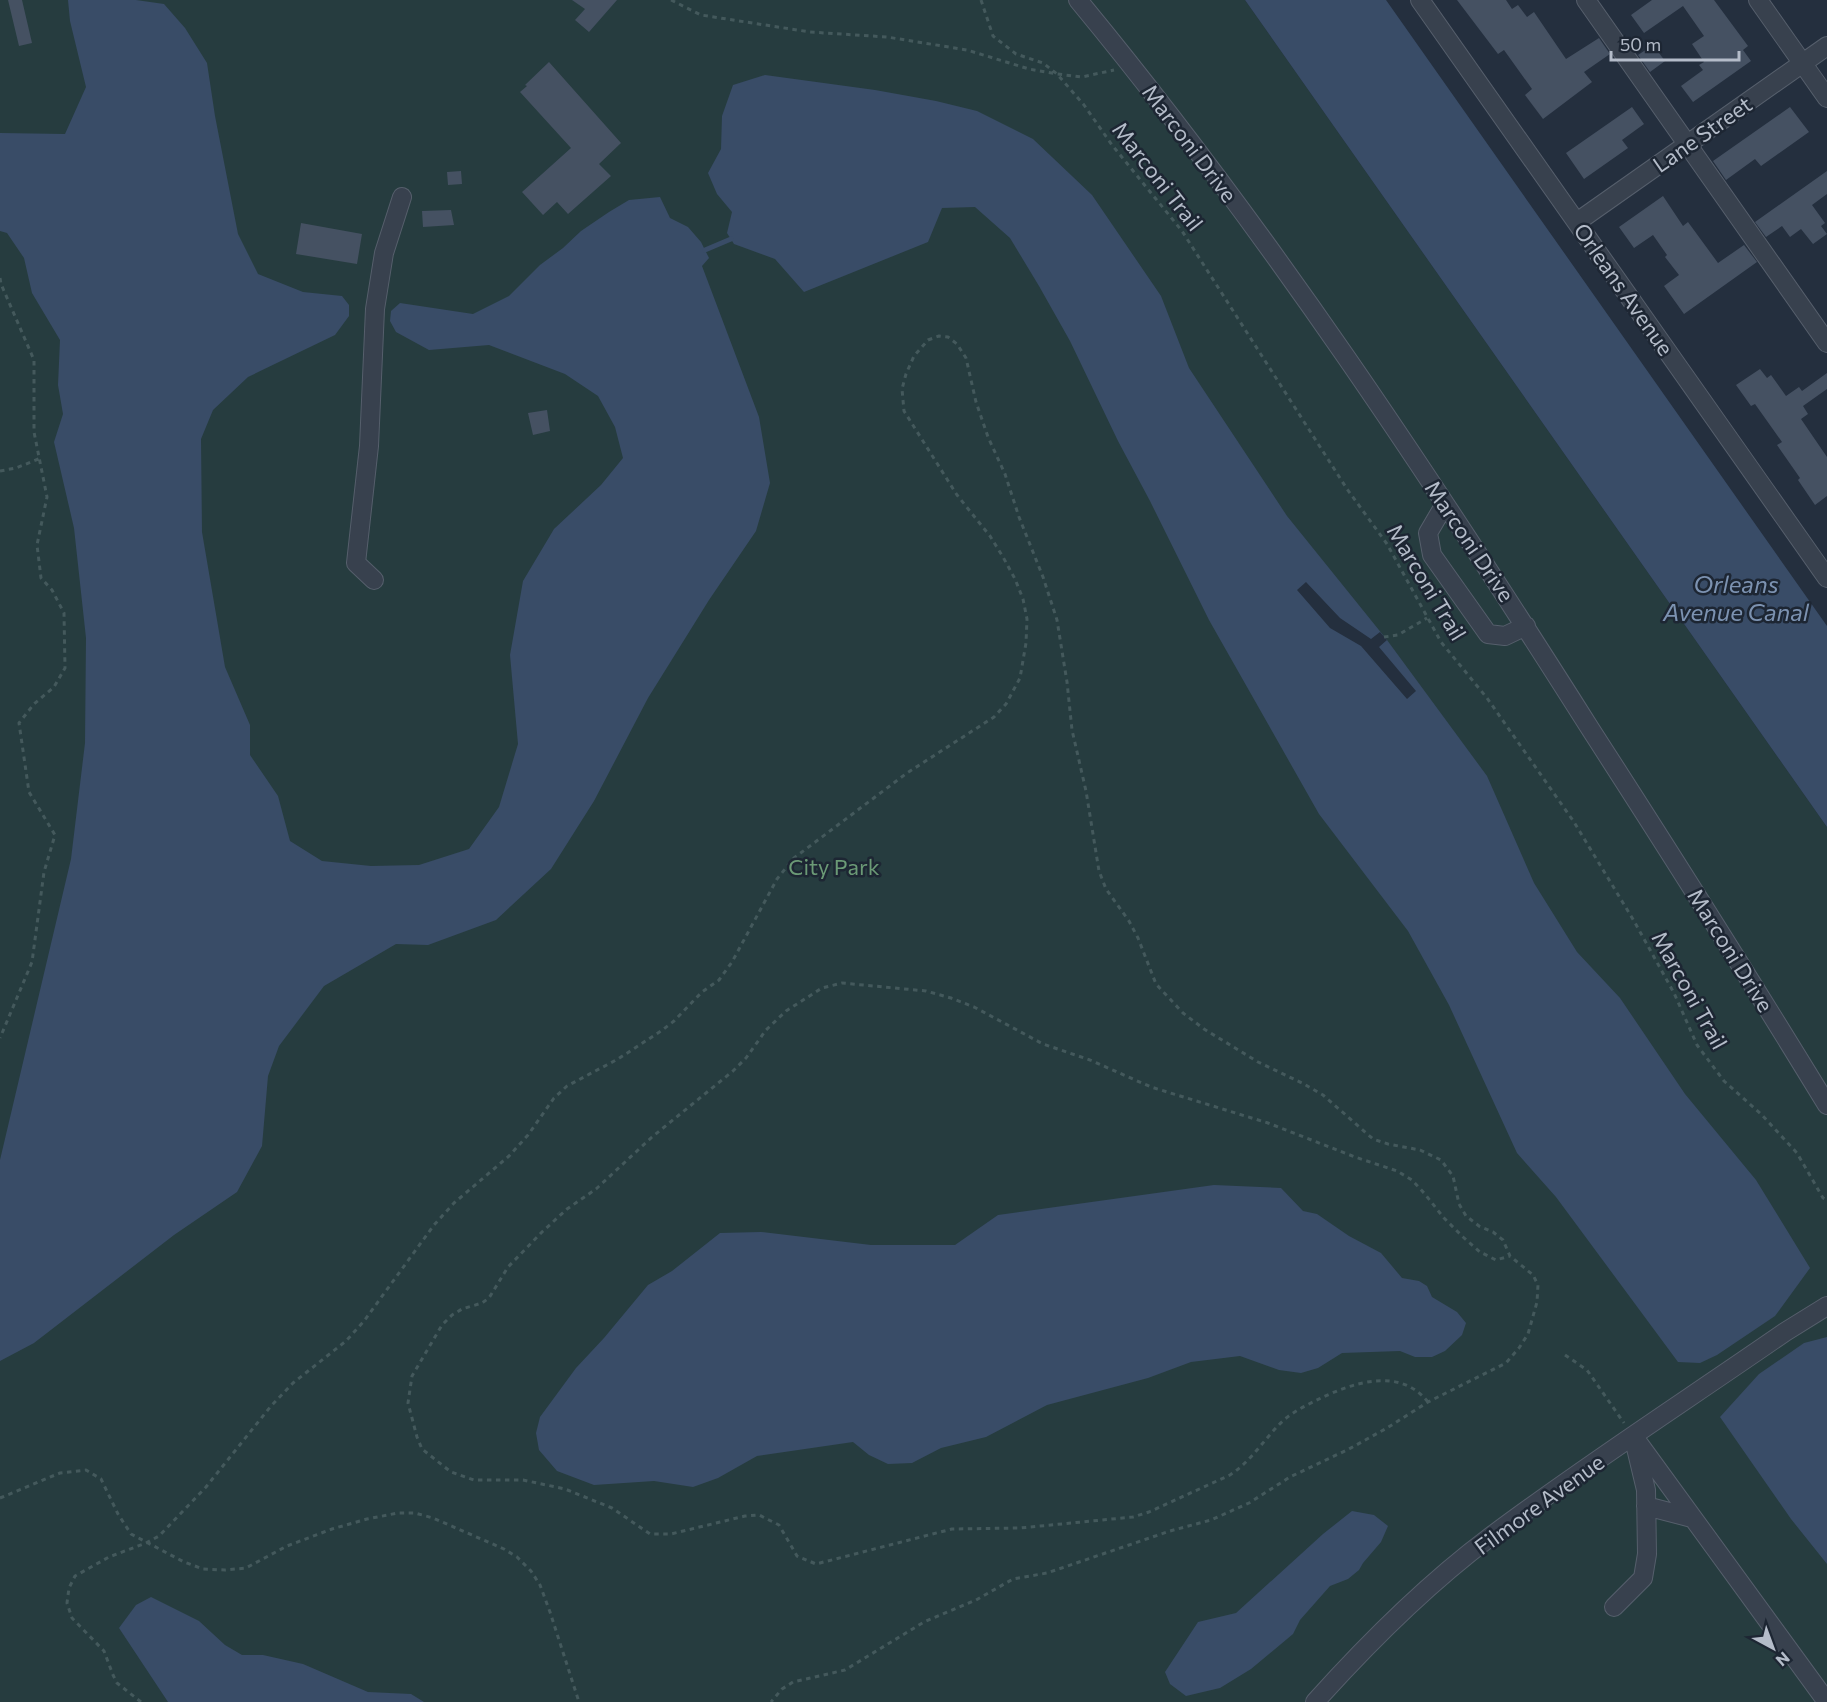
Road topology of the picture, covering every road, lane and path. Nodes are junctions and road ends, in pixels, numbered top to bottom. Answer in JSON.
{"nodes":[{"id":1,"x":671,"y":0,"type":"edge"},
{"id":2,"x":981,"y":0,"type":"edge"},
{"id":3,"x":1078,"y":0,"type":"edge"},
{"id":4,"x":1420,"y":0,"type":"edge"},
{"id":5,"x":1586,"y":0,"type":"edge"},
{"id":6,"x":1758,"y":0,"type":"edge"},
{"id":7,"x":1827,"y":46,"type":"edge"},
{"id":8,"x":1130,"y":63,"type":"junction"},
{"id":9,"x":1803,"y":63,"type":"junction"},
{"id":10,"x":1057,"y":74,"type":"junction"},
{"id":11,"x":1827,"y":98,"type":"edge"},
{"id":12,"x":1688,"y":144,"type":"junction"},
{"id":13,"x":402,"y":197,"type":"dead end"},
{"id":14,"x":1576,"y":222,"type":"junction"},
{"id":15,"x":0,"y":278,"type":"edge"},
{"id":16,"x":1827,"y":343,"type":"edge"},
{"id":17,"x":40,"y":458,"type":"junction"},
{"id":18,"x":0,"y":471,"type":"edge"},
{"id":19,"x":1445,"y":504,"type":"junction"},
{"id":20,"x":1827,"y":578,"type":"edge"},
{"id":21,"x":374,"y":580,"type":"dead end"},
{"id":22,"x":1427,"y":618,"type":"junction"},
{"id":23,"x":1526,"y":626,"type":"junction"},
{"id":24,"x":1384,"y":637,"type":"dead end"},
{"id":25,"x":0,"y":1038,"type":"edge"},
{"id":26,"x":1827,"y":1105,"type":"edge"},
{"id":27,"x":1827,"y":1200,"type":"edge"},
{"id":28,"x":1510,"y":1256,"type":"junction"},
{"id":29,"x":1827,"y":1296,"type":"edge"},
{"id":30,"x":1827,"y":1306,"type":"edge"},
{"id":31,"x":1785,"y":1332,"type":"junction"},
{"id":32,"x":1565,"y":1354,"type":"dead end"},
{"id":33,"x":1428,"y":1402,"type":"junction"},
{"id":34,"x":1634,"y":1437,"type":"junction"},
{"id":35,"x":0,"y":1498,"type":"edge"},
{"id":36,"x":1646,"y":1506,"type":"junction"},
{"id":37,"x":1692,"y":1518,"type":"junction"},
{"id":38,"x":146,"y":1543,"type":"junction"},
{"id":39,"x":1614,"y":1607,"type":"dead end"},
{"id":40,"x":141,"y":1702,"type":"edge"},
{"id":41,"x":579,"y":1702,"type":"edge"},
{"id":42,"x":771,"y":1702,"type":"edge"},
{"id":43,"x":1315,"y":1702,"type":"edge"},
{"id":44,"x":1827,"y":1702,"type":"edge"}],
"edges":[{"from":1,"to":10,"type":"path"},
{"from":2,"to":10,"type":"path","name":"Marconi Trail"},
{"from":3,"to":8,"type":"street","name":"Marconi Drive"},
{"from":4,"to":14,"type":"street","name":"Orleans Avenue"},
{"from":5,"to":12,"type":"street"},
{"from":6,"to":9,"type":"street"},
{"from":7,"to":9,"type":"street","name":"Lane Street"},
{"from":8,"to":10,"type":"path"},
{"from":8,"to":19,"type":"street","name":"Marconi Drive"},
{"from":9,"to":11,"type":"street"},
{"from":9,"to":12,"type":"street","name":"Lane Street"},
{"from":10,"to":22,"type":"path","name":"Marconi Trail"},
{"from":12,"to":14,"type":"street","name":"Lane Street"},
{"from":12,"to":16,"type":"street"},
{"from":13,"to":21,"type":"street"},
{"from":14,"to":20,"type":"street","name":"Orleans Avenue"},
{"from":15,"to":17,"type":"path"},
{"from":17,"to":18,"type":"path"},
{"from":17,"to":25,"type":"path"},
{"from":19,"to":23,"type":"street","name":"Marconi Drive"},
{"from":19,"to":23,"type":"street"},
{"from":22,"to":24,"type":"path"},
{"from":22,"to":27,"type":"path","name":"Marconi Trail"},
{"from":23,"to":26,"type":"street","name":"Marconi Drive"},
{"from":28,"to":33,"type":"path"},
{"from":28,"to":33,"type":"path"},
{"from":28,"to":38,"type":"path"},
{"from":29,"to":31,"type":"street","name":"Filmore Avenue"},
{"from":30,"to":31,"type":"street","name":"Filmore Avenue"},
{"from":31,"to":34,"type":"street","name":"Filmore Avenue"},
{"from":32,"to":34,"type":"path"},
{"from":33,"to":42,"type":"path"},
{"from":34,"to":36,"type":"street"},
{"from":34,"to":37,"type":"street"},
{"from":34,"to":43,"type":"street","name":"Filmore Avenue"},
{"from":35,"to":38,"type":"path"},
{"from":36,"to":37,"type":"street"},
{"from":36,"to":39,"type":"street"},
{"from":37,"to":44,"type":"street"},
{"from":38,"to":40,"type":"path"},
{"from":38,"to":41,"type":"path"}]}
